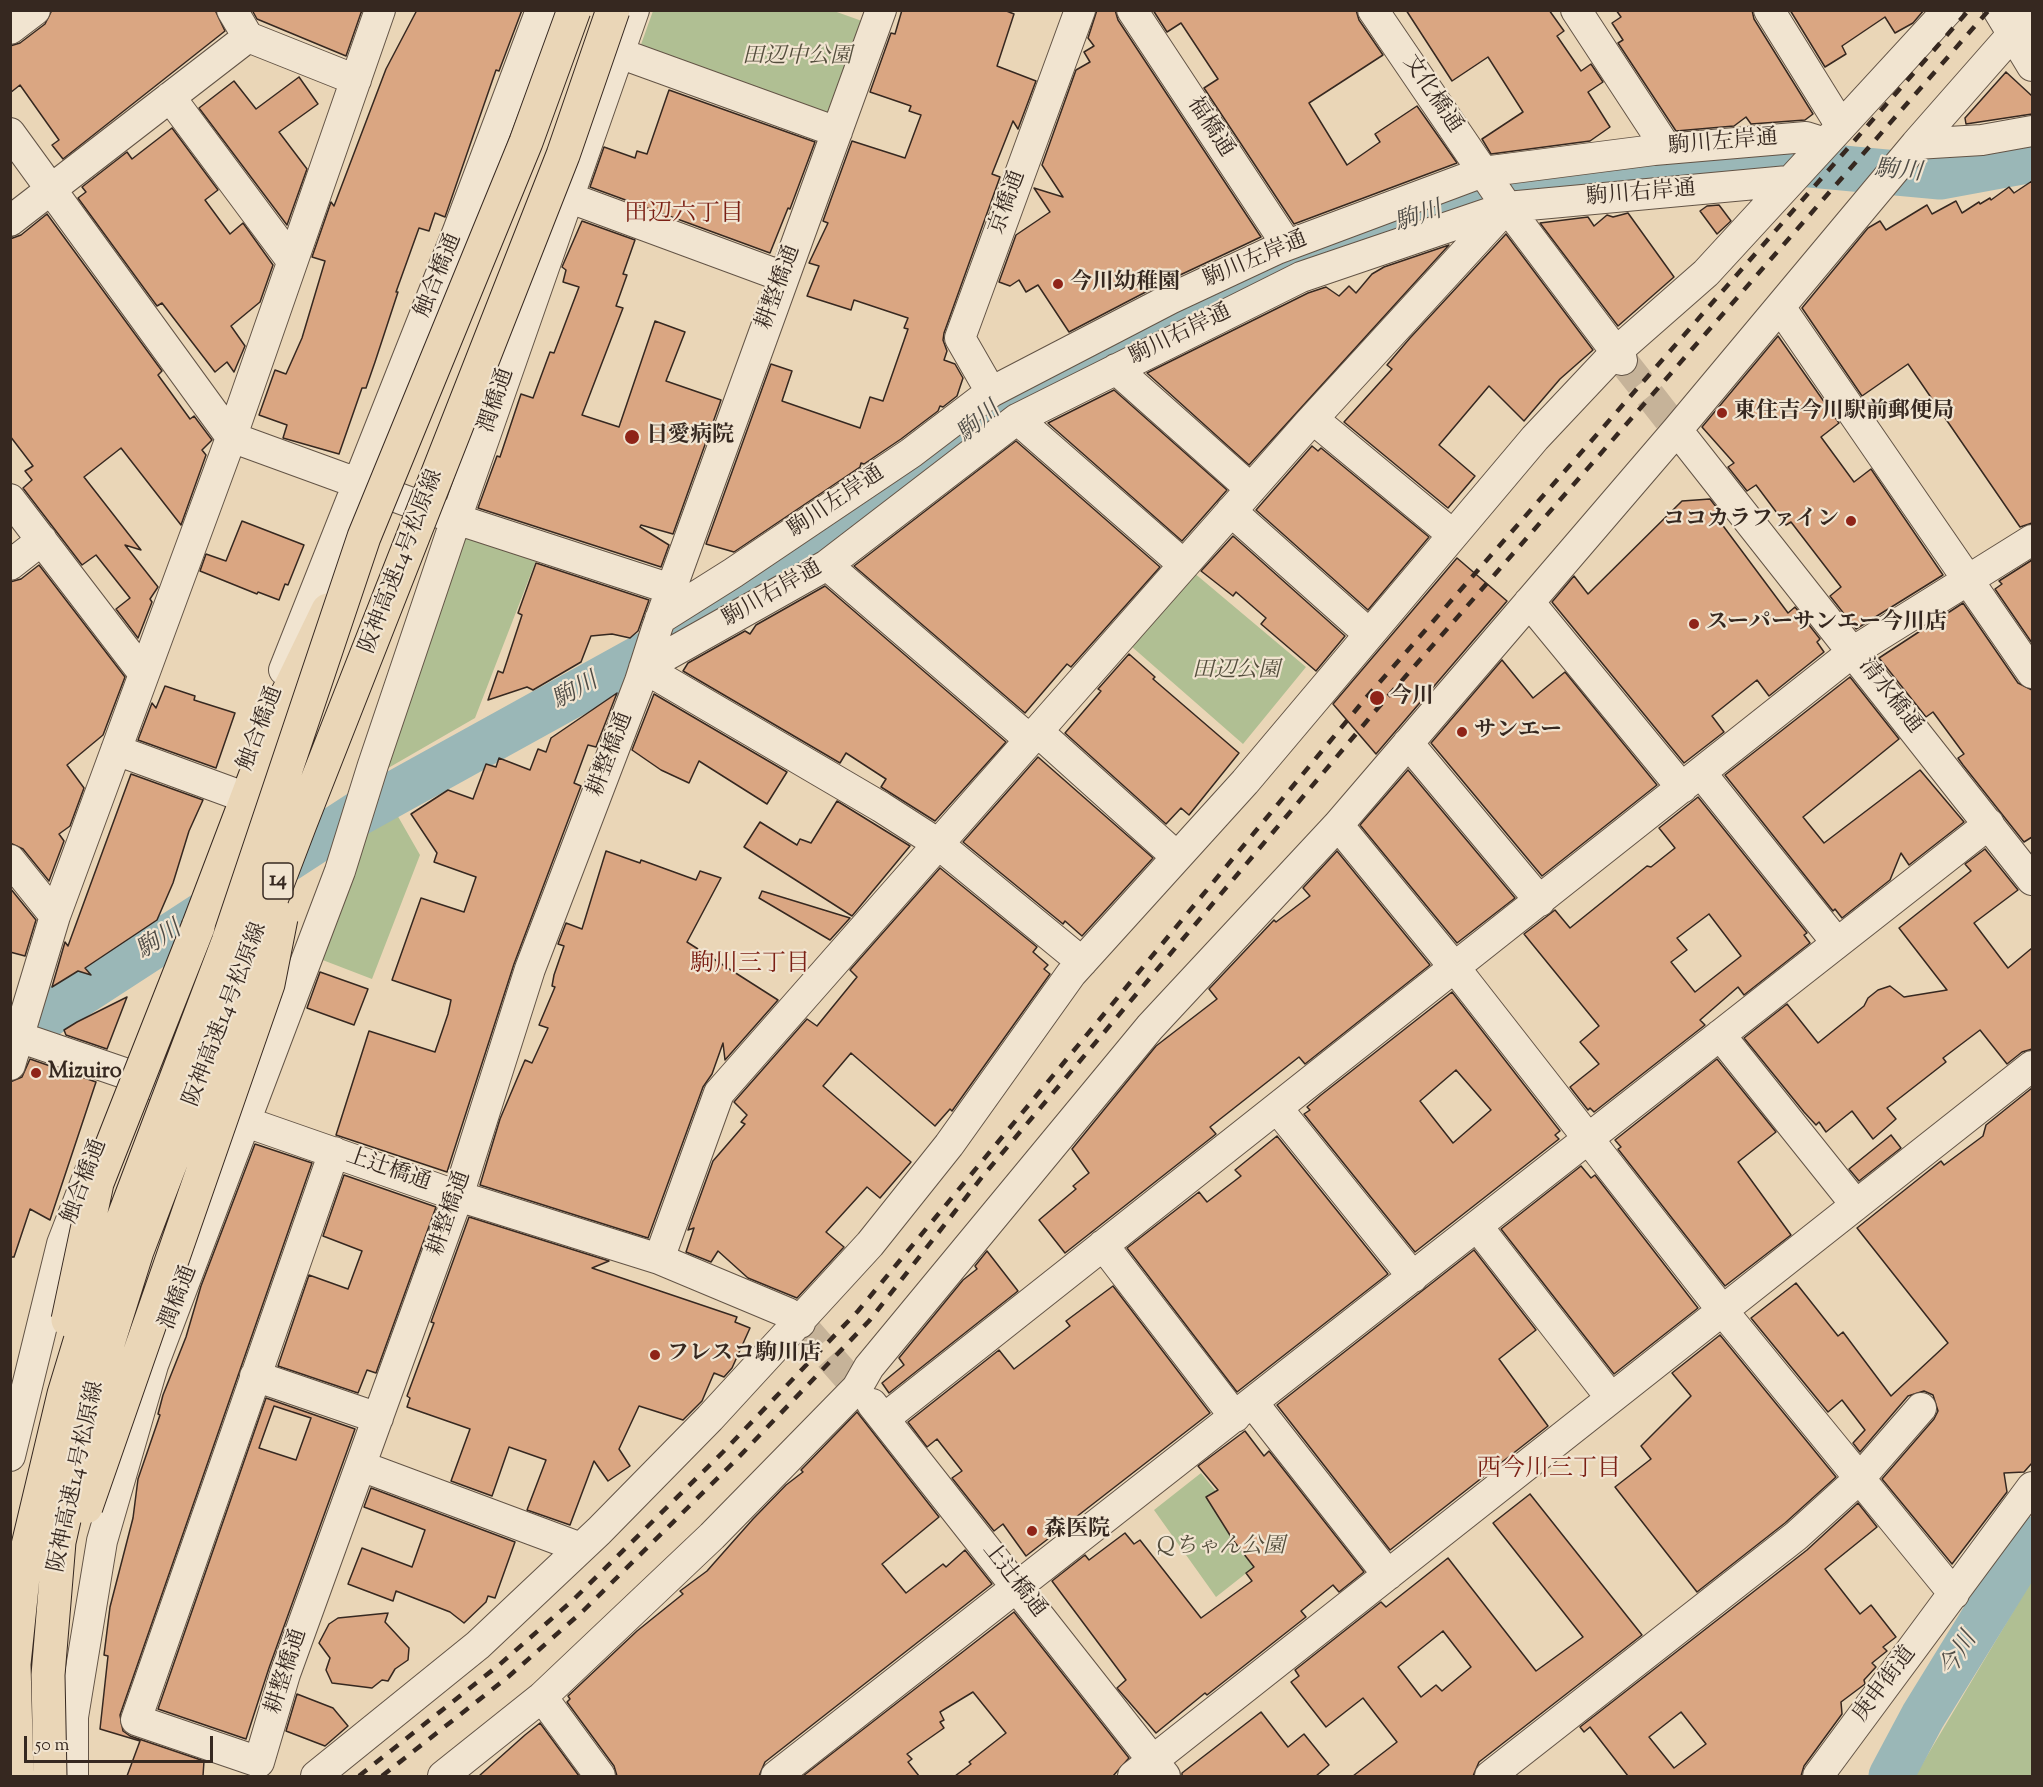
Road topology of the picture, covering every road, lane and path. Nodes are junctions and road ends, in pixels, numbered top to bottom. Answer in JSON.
{"nodes":[{"id":1,"x":35,"y":10,"type":"edge"},
{"id":2,"x":232,"y":10,"type":"edge"},
{"id":3,"x":380,"y":10,"type":"edge"},
{"id":4,"x":541,"y":10,"type":"edge"},
{"id":5,"x":574,"y":10,"type":"edge"},
{"id":6,"x":613,"y":10,"type":"edge"},
{"id":7,"x":634,"y":10,"type":"edge"},
{"id":8,"x":881,"y":10,"type":"edge"},
{"id":9,"x":1080,"y":10,"type":"edge"},
{"id":10,"x":1132,"y":10,"type":"edge"},
{"id":11,"x":1373,"y":10,"type":"edge"},
{"id":12,"x":1576,"y":10,"type":"edge"},
{"id":13,"x":1769,"y":10,"type":"edge"},
{"id":14,"x":1948,"y":10,"type":"edge"},
{"id":15,"x":2032,"y":12,"type":"edge"},
{"id":16,"x":2006,"y":23,"type":"edge"},
{"id":17,"x":10,"y":30,"type":"edge"},
{"id":18,"x":248,"y":37,"type":"junction"},
{"id":19,"x":619,"y":52,"type":"junction"},
{"id":20,"x":2032,"y":66,"type":"edge"},
{"id":21,"x":356,"y":80,"type":"junction"},
{"id":22,"x":170,"y":97,"type":"junction"},
{"id":23,"x":2032,"y":131,"type":"edge"},
{"id":24,"x":837,"y":132,"type":"junction"},
{"id":25,"x":10,"y":134,"type":"edge"},
{"id":26,"x":1828,"y":140,"type":"junction"},
{"id":27,"x":1667,"y":149,"type":"junction"},
{"id":28,"x":1909,"y":153,"type":"junction"},
{"id":29,"x":1486,"y":176,"type":"junction"},
{"id":30,"x":1788,"y":181,"type":"junction"},
{"id":31,"x":52,"y":188,"type":"junction"},
{"id":32,"x":570,"y":198,"type":"junction"},
{"id":33,"x":1506,"y":206,"type":"junction"},
{"id":34,"x":10,"y":221,"type":"edge"},
{"id":35,"x":1287,"y":245,"type":"junction"},
{"id":36,"x":291,"y":261,"type":"junction"},
{"id":37,"x":784,"y":277,"type":"junction"},
{"id":38,"x":1780,"y":307,"type":"junction"},
{"id":39,"x":1619,"y":356,"type":"junction"},
{"id":40,"x":1116,"y":369,"type":"junction"},
{"id":41,"x":991,"y":392,"type":"junction"},
{"id":42,"x":1017,"y":419,"type":"junction"},
{"id":43,"x":1313,"y":419,"type":"junction"},
{"id":44,"x":1677,"y":430,"type":"junction"},
{"id":45,"x":231,"y":437,"type":"junction"},
{"id":46,"x":357,"y":483,"type":"junction"},
{"id":47,"x":10,"y":499,"type":"edge"},
{"id":48,"x":1241,"y":500,"type":"junction"},
{"id":49,"x":456,"y":519,"type":"junction"},
{"id":50,"x":1453,"y":535,"type":"junction"},
{"id":51,"x":364,"y":537,"type":"junction"},
{"id":52,"x":42,"y":540,"type":"junction"},
{"id":53,"x":2032,"y":540,"type":"edge"},
{"id":54,"x":10,"y":565,"type":"edge"},
{"id":55,"x":827,"y":565,"type":"junction"},
{"id":56,"x":1184,"y":565,"type":"junction"},
{"id":57,"x":1966,"y":581,"type":"junction"},
{"id":58,"x":671,"y":589,"type":"junction"},
{"id":59,"x":1529,"y":603,"type":"junction"},
{"id":60,"x":658,"y":626,"type":"junction"},
{"id":61,"x":1369,"y":634,"type":"junction"},
{"id":62,"x":1854,"y":651,"type":"junction"},
{"id":63,"x":644,"y":668,"type":"junction"},
{"id":64,"x":2032,"y":673,"type":"edge"},
{"id":65,"x":144,"y":674,"type":"junction"},
{"id":66,"x":1033,"y":735,"type":"junction"},
{"id":67,"x":1408,"y":743,"type":"junction"},
{"id":68,"x":116,"y":750,"type":"junction"},
{"id":69,"x":1691,"y":781,"type":"junction"},
{"id":70,"x":236,"y":794,"type":"junction"},
{"id":71,"x":300,"y":824,"type":"junction"},
{"id":72,"x":1989,"y":824,"type":"junction"},
{"id":73,"x":1338,"y":825,"type":"junction"},
{"id":74,"x":937,"y":843,"type":"junction"},
{"id":75,"x":1177,"y":856,"type":"junction"},
{"id":76,"x":10,"y":860,"type":"edge"},
{"id":77,"x":2032,"y":880,"type":"edge"},
{"id":78,"x":1540,"y":901,"type":"junction"},
{"id":79,"x":55,"y":916,"type":"junction"},
{"id":80,"x":1837,"y":943,"type":"junction"},
{"id":81,"x":1082,"y":962,"type":"junction"},
{"id":82,"x":1455,"y":968,"type":"junction"},
{"id":83,"x":1720,"y":1035,"type":"junction"},
{"id":84,"x":13,"y":1051,"type":"edge"},
{"id":85,"x":2032,"y":1066,"type":"edge"},
{"id":86,"x":128,"y":1074,"type":"junction"},
{"id":87,"x":1277,"y":1108,"type":"junction"},
{"id":88,"x":246,"y":1122,"type":"junction"},
{"id":89,"x":1588,"y":1138,"type":"junction"},
{"id":90,"x":334,"y":1152,"type":"junction"},
{"id":91,"x":458,"y":1196,"type":"junction"},
{"id":92,"x":1856,"y":1204,"type":"junction"},
{"id":93,"x":1477,"y":1226,"type":"junction"},
{"id":94,"x":1103,"y":1245,"type":"junction"},
{"id":95,"x":659,"y":1259,"type":"junction"},
{"id":96,"x":1413,"y":1277,"type":"junction"},
{"id":97,"x":1722,"y":1310,"type":"junction"},
{"id":98,"x":799,"y":1323,"type":"junction"},
{"id":99,"x":255,"y":1376,"type":"junction"},
{"id":100,"x":857,"y":1388,"type":"junction"},
{"id":101,"x":1611,"y":1398,"type":"junction"},
{"id":102,"x":1921,"y":1408,"type":"dead end"},
{"id":103,"x":1244,"y":1410,"type":"junction"},
{"id":104,"x":378,"y":1418,"type":"junction"},
{"id":105,"x":885,"y":1418,"type":"junction"},
{"id":106,"x":10,"y":1456,"type":"edge"},
{"id":107,"x":361,"y":1466,"type":"junction"},
{"id":108,"x":1860,"y":1478,"type":"junction"},
{"id":109,"x":2032,"y":1487,"type":"edge"},
{"id":110,"x":581,"y":1548,"type":"junction"},
{"id":111,"x":10,"y":1564,"type":"edge"},
{"id":112,"x":1388,"y":1575,"type":"junction"},
{"id":113,"x":1018,"y":1588,"type":"junction"},
{"id":114,"x":1954,"y":1594,"type":"junction"},
{"id":115,"x":542,"y":1697,"type":"junction"},
{"id":116,"x":10,"y":1727,"type":"edge"},
{"id":117,"x":264,"y":1769,"type":"edge"},
{"id":118,"x":1150,"y":1771,"type":"edge"},
{"id":119,"x":594,"y":1774,"type":"edge"},
{"id":120,"x":17,"y":1776,"type":"edge"},
{"id":121,"x":50,"y":1776,"type":"edge"},
{"id":122,"x":73,"y":1776,"type":"edge"},
{"id":123,"x":316,"y":1776,"type":"edge"},
{"id":124,"x":443,"y":1776,"type":"edge"},
{"id":125,"x":776,"y":1776,"type":"edge"},
{"id":126,"x":1490,"y":1776,"type":"edge"},
{"id":127,"x":1818,"y":1776,"type":"edge"}],
"edges":[{"from":1,"to":17,"type":"street"},
{"from":2,"to":18,"type":"street"},
{"from":3,"to":21,"type":"street"},
{"from":4,"to":46,"type":"street","name":"触合橋通"},
{"from":5,"to":51,"type":"highway","name":"阪神高速14号松原線","number":"14","bridge":true},
{"from":6,"to":71,"type":"highway","name":"阪神高速14号松原線","number":"14","bridge":true},
{"from":7,"to":19,"type":"street","name":"潤橋通"},
{"from":8,"to":24,"type":"street","name":"耕整橋通"},
{"from":9,"to":41,"type":"street","name":"京橋通"},
{"from":10,"to":35,"type":"street","name":"福橋通"},
{"from":11,"to":29,"type":"street","name":"文化橋通"},
{"from":12,"to":27,"type":"street"},
{"from":13,"to":26,"type":"street"},
{"from":14,"to":26,"type":"street"},
{"from":15,"to":16,"type":"street"},
{"from":16,"to":20,"type":"street"},
{"from":16,"to":28,"type":"street"},
{"from":18,"to":21,"type":"street"},
{"from":18,"to":22,"type":"street"},
{"from":19,"to":24,"type":"street"},
{"from":19,"to":32,"type":"street","name":"潤橋通"},
{"from":21,"to":36,"type":"street"},
{"from":22,"to":31,"type":"street"},
{"from":22,"to":36,"type":"street"},
{"from":23,"to":28,"type":"street"},
{"from":24,"to":37,"type":"street","name":"耕整橋通"},
{"from":25,"to":31,"type":"street"},
{"from":26,"to":27,"type":"street","name":"駒川左岸通"},
{"from":26,"to":30,"type":"street"},
{"from":27,"to":29,"type":"street","name":"駒川左岸通"},
{"from":28,"to":38,"type":"street"},
{"from":29,"to":33,"type":"street","name":"文化橋通"},
{"from":29,"to":35,"type":"street","name":"駒川左岸通"},
{"from":30,"to":33,"type":"street","name":"駒川右岸通"},
{"from":30,"to":39,"type":"street"},
{"from":31,"to":34,"type":"street"},
{"from":31,"to":45,"type":"street"},
{"from":32,"to":37,"type":"street"},
{"from":32,"to":49,"type":"street","name":"潤橋通"},
{"from":33,"to":39,"type":"street"},
{"from":33,"to":40,"type":"street","name":"駒川右岸通"},
{"from":33,"to":43,"type":"street"},
{"from":35,"to":41,"type":"street","name":"駒川左岸通"},
{"from":36,"to":45,"type":"street"},
{"from":37,"to":58,"type":"street","name":"耕整橋通"},
{"from":38,"to":44,"type":"street"},
{"from":38,"to":57,"type":"street"},
{"from":39,"to":50,"type":"street"},
{"from":40,"to":42,"type":"street","name":"駒川右岸通"},
{"from":40,"to":48,"type":"street"},
{"from":41,"to":60,"type":"street","name":"駒川左岸通"},
{"from":42,"to":55,"type":"street","name":"駒川右岸通"},
{"from":42,"to":56,"type":"street"},
{"from":43,"to":48,"type":"street"},
{"from":43,"to":50,"type":"street"},
{"from":44,"to":59,"type":"street"},
{"from":44,"to":62,"type":"street","name":"清水橋通"},
{"from":45,"to":46,"type":"street"},
{"from":45,"to":65,"type":"street"},
{"from":46,"to":49,"type":"street"},
{"from":46,"to":70,"type":"street","name":"触合橋通"},
{"from":47,"to":52,"type":"street"},
{"from":48,"to":56,"type":"street"},
{"from":48,"to":61,"type":"street"},
{"from":49,"to":58,"type":"street"},
{"from":49,"to":88,"type":"street","name":"潤橋通"},
{"from":50,"to":61,"type":"street"},
{"from":51,"to":111,"type":"highway","bridge":true},
{"from":51,"to":120,"type":"highway","name":"阪神高速14号松原線","number":"14","bridge":true},
{"from":52,"to":54,"type":"street"},
{"from":52,"to":65,"type":"street"},
{"from":53,"to":57,"type":"street"},
{"from":55,"to":63,"type":"street","name":"駒川右岸通"},
{"from":55,"to":66,"type":"street"},
{"from":56,"to":66,"type":"street"},
{"from":57,"to":62,"type":"street"},
{"from":57,"to":64,"type":"street"},
{"from":58,"to":60,"type":"street","name":"耕整橋通"},
{"from":59,"to":67,"type":"street"},
{"from":59,"to":69,"type":"street"},
{"from":60,"to":63,"type":"street","name":"耕整橋通"},
{"from":61,"to":75,"type":"street"},
{"from":62,"to":69,"type":"street"},
{"from":62,"to":72,"type":"street","name":"清水橋通"},
{"from":63,"to":74,"type":"street"},
{"from":63,"to":91,"type":"street","name":"耕整橋通"},
{"from":65,"to":68,"type":"street"},
{"from":66,"to":74,"type":"street"},
{"from":66,"to":75,"type":"street"},
{"from":67,"to":73,"type":"street"},
{"from":67,"to":78,"type":"street"},
{"from":68,"to":70,"type":"street"},
{"from":68,"to":79,"type":"street"},
{"from":69,"to":78,"type":"street"},
{"from":69,"to":80,"type":"street"},
{"from":70,"to":86,"type":"street","name":"触合橋通"},
{"from":71,"to":116,"type":"highway","bridge":true},
{"from":71,"to":121,"type":"highway","name":"阪神高速14号松原線","number":"14","bridge":true},
{"from":72,"to":77,"type":"street","name":"清水橋通"},
{"from":72,"to":80,"type":"street"},
{"from":73,"to":82,"type":"street"},
{"from":73,"to":100,"type":"street"},
{"from":74,"to":81,"type":"street"},
{"from":74,"to":95,"type":"street"},
{"from":75,"to":81,"type":"street"},
{"from":76,"to":79,"type":"street"},
{"from":78,"to":82,"type":"street"},
{"from":79,"to":84,"type":"street"},
{"from":80,"to":83,"type":"street"},
{"from":81,"to":98,"type":"street"},
{"from":82,"to":87,"type":"street"},
{"from":82,"to":89,"type":"street"},
{"from":83,"to":89,"type":"street"},
{"from":83,"to":92,"type":"street"},
{"from":84,"to":86,"type":"street","name":"上辻橋通"},
{"from":85,"to":92,"type":"street"},
{"from":86,"to":88,"type":"street","name":"上辻橋通"},
{"from":86,"to":106,"type":"street","name":"触合橋通"},
{"from":87,"to":94,"type":"street"},
{"from":87,"to":96,"type":"street"},
{"from":88,"to":90,"type":"street","name":"上辻橋通"},
{"from":88,"to":122,"type":"street","name":"潤橋通"},
{"from":89,"to":93,"type":"street"},
{"from":89,"to":97,"type":"street"},
{"from":90,"to":91,"type":"street","name":"上辻橋通"},
{"from":90,"to":99,"type":"street"},
{"from":91,"to":95,"type":"street","name":"上辻橋通"},
{"from":91,"to":104,"type":"street","name":"耕整橋通"},
{"from":92,"to":97,"type":"street"},
{"from":93,"to":96,"type":"street"},
{"from":93,"to":101,"type":"street"},
{"from":94,"to":103,"type":"street"},
{"from":94,"to":105,"type":"street"},
{"from":95,"to":98,"type":"street","name":"上辻橋通"},
{"from":96,"to":103,"type":"street"},
{"from":97,"to":101,"type":"street"},
{"from":97,"to":108,"type":"street"},
{"from":98,"to":110,"type":"street"},
{"from":99,"to":104,"type":"street"},
{"from":99,"to":117,"type":"street"},
{"from":100,"to":105,"type":"street","name":"上辻橋通"},
{"from":100,"to":115,"type":"street"},
{"from":101,"to":112,"type":"street"},
{"from":102,"to":108,"type":"street"},
{"from":103,"to":112,"type":"street"},
{"from":103,"to":113,"type":"street"},
{"from":104,"to":107,"type":"street","name":"耕整橋通"},
{"from":105,"to":113,"type":"street","name":"上辻橋通"},
{"from":107,"to":110,"type":"street"},
{"from":107,"to":117,"type":"street","name":"耕整橋通"},
{"from":108,"to":114,"type":"street"},
{"from":108,"to":126,"type":"street"},
{"from":109,"to":114,"type":"street","name":"庚申街道"},
{"from":110,"to":123,"type":"street"},
{"from":112,"to":118,"type":"street"},
{"from":113,"to":118,"type":"street","name":"上辻橋通"},
{"from":113,"to":125,"type":"street"},
{"from":114,"to":127,"type":"street","name":"庚申街道"},
{"from":115,"to":119,"type":"street"},
{"from":115,"to":124,"type":"street"}]}
